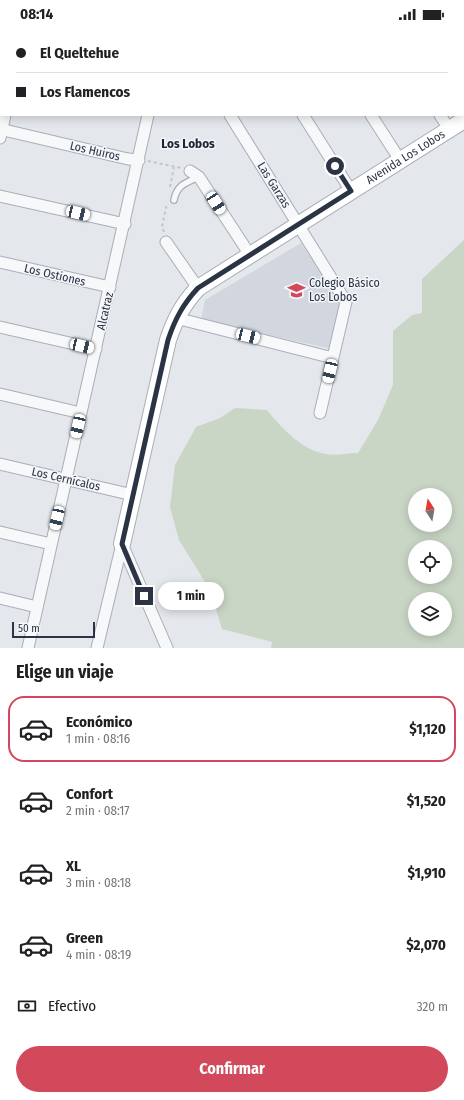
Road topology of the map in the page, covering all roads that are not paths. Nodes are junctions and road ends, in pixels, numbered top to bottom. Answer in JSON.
{"nodes":[{"id":1,"x":5,"y":116,"type":"edge"},
{"id":2,"x":148,"y":116,"type":"edge"},
{"id":3,"x":231,"y":116,"type":"edge"},
{"id":4,"x":304,"y":116,"type":"edge"},
{"id":5,"x":372,"y":116,"type":"edge"},
{"id":6,"x":441,"y":116,"type":"edge"},
{"id":7,"x":464,"y":120,"type":"edge"},
{"id":8,"x":449,"y":129,"type":"junction"},
{"id":9,"x":1,"y":132,"type":"edge"},
{"id":10,"x":139,"y":160,"type":"junction"},
{"id":11,"x":400,"y":160,"type":"junction"},
{"id":12,"x":194,"y":174,"type":"joint"},
{"id":13,"x":351,"y":191,"type":"junction"},
{"id":14,"x":0,"y":196,"type":"edge"},
{"id":15,"x":174,"y":200,"type":"dead end"},
{"id":16,"x":125,"y":224,"type":"junction"},
{"id":17,"x":299,"y":224,"type":"junction"},
{"id":18,"x":166,"y":242,"type":"dead end"},
{"id":19,"x":250,"y":256,"type":"junction"},
{"id":20,"x":0,"y":262,"type":"edge"},
{"id":21,"x":110,"y":287,"type":"junction"},
{"id":22,"x":198,"y":288,"type":"junction"},
{"id":23,"x":176,"y":318,"type":"junction"},
{"id":24,"x":0,"y":327,"type":"edge"},
{"id":25,"x":96,"y":350,"type":"junction"},
{"id":26,"x":333,"y":358,"type":"junction"},
{"id":27,"x":0,"y":394,"type":"edge"},
{"id":28,"x":81,"y":413,"type":"junction"},
{"id":29,"x":320,"y":413,"type":"dead end"},
{"id":30,"x":0,"y":464,"type":"edge"},
{"id":31,"x":66,"y":479,"type":"junction"},
{"id":32,"x":133,"y":495,"type":"junction"},
{"id":33,"x":0,"y":532,"type":"edge"},
{"id":34,"x":51,"y":544,"type":"junction"},
{"id":35,"x":122,"y":544,"type":"junction"},
{"id":36,"x":0,"y":598,"type":"edge"},
{"id":37,"x":37,"y":607,"type":"junction"},
{"id":38,"x":28,"y":648,"type":"edge"},
{"id":39,"x":97,"y":648,"type":"edge"},
{"id":40,"x":167,"y":648,"type":"edge"}],
"edges":[{"from":1,"to":9,"type":"street"},
{"from":2,"to":10,"type":"street","name":"Alcatraz"},
{"from":3,"to":17,"type":"street","name":"Las Garzas"},
{"from":4,"to":13,"type":"street"},
{"from":5,"to":11,"type":"street"},
{"from":6,"to":8,"type":"street"},
{"from":7,"to":8,"type":"street","name":"Avenida Los Lobos"},
{"from":8,"to":11,"type":"street","name":"Avenida Los Lobos"},
{"from":9,"to":10,"type":"street","name":"Los Huiros"},
{"from":10,"to":16,"type":"street","name":"Alcatraz"},
{"from":11,"to":13,"type":"street","name":"Avenida Los Lobos"},
{"from":12,"to":15,"type":"lane"},
{"from":12,"to":19,"type":"street"},
{"from":13,"to":17,"type":"street","name":"Avenida Los Lobos"},
{"from":14,"to":16,"type":"street"},
{"from":16,"to":21,"type":"street","name":"Alcatraz"},
{"from":17,"to":19,"type":"street","name":"Avenida Los Lobos"},
{"from":17,"to":26,"type":"street","name":"Las Garzas"},
{"from":18,"to":22,"type":"street"},
{"from":19,"to":22,"type":"street","name":"Avenida Los Lobos"},
{"from":20,"to":21,"type":"street","name":"Los Ostiones"},
{"from":21,"to":25,"type":"street","name":"Alcatraz"},
{"from":22,"to":23,"type":"street","name":"Avenida Los Lobos"},
{"from":23,"to":26,"type":"street"},
{"from":23,"to":32,"type":"street","name":"Avenida Los Lobos"},
{"from":24,"to":25,"type":"street"},
{"from":25,"to":28,"type":"street","name":"Alcatraz"},
{"from":26,"to":29,"type":"street","name":"Las Garzas"},
{"from":27,"to":28,"type":"street"},
{"from":28,"to":31,"type":"street","name":"Alcatraz"},
{"from":30,"to":31,"type":"street","name":"Los Cernícalos"},
{"from":31,"to":32,"type":"street","name":"Los Cernícalos"},
{"from":31,"to":34,"type":"street","name":"Alcatraz"},
{"from":32,"to":35,"type":"street","name":"Avenida Los Lobos"},
{"from":33,"to":34,"type":"street"},
{"from":34,"to":37,"type":"street","name":"Alcatraz"},
{"from":35,"to":39,"type":"street","name":"Avenida Los Lobos"},
{"from":35,"to":40,"type":"street"},
{"from":36,"to":37,"type":"street"},
{"from":37,"to":38,"type":"street","name":"Alcatraz"}]}
